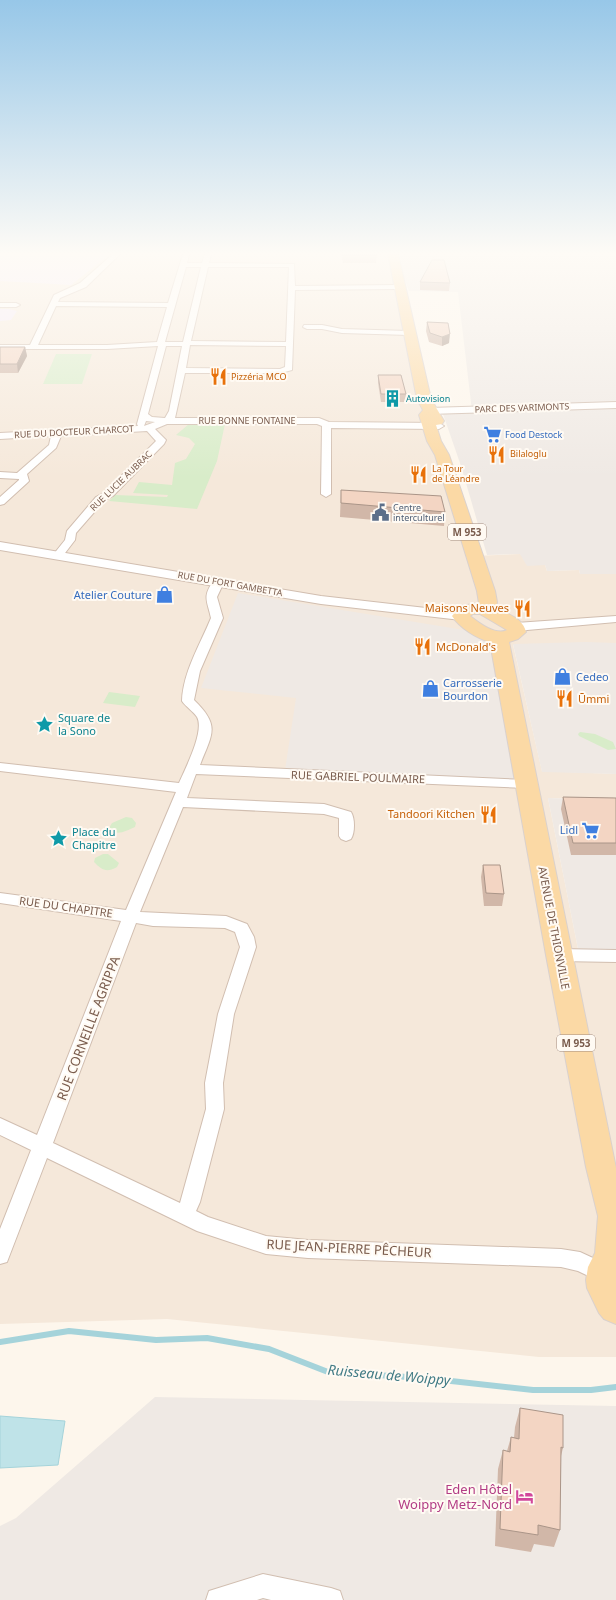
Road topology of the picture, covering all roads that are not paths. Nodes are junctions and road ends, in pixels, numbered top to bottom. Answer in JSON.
{"nodes":[{"id":1,"x":42,"y":329,"type":"edge"},
{"id":2,"x":165,"y":329,"type":"edge"},
{"id":3,"x":190,"y":329,"type":"edge"},
{"id":4,"x":291,"y":329,"type":"edge"},
{"id":5,"x":330,"y":329,"type":"edge"},
{"id":6,"x":408,"y":329,"type":"edge"},
{"id":7,"x":409,"y":333,"type":"junction"},
{"id":8,"x":161,"y":344,"type":"junction"},
{"id":9,"x":186,"y":344,"type":"junction"},
{"id":10,"x":290,"y":344,"type":"junction"},
{"id":11,"x":0,"y":347,"type":"edge"},
{"id":12,"x":33,"y":347,"type":"junction"},
{"id":13,"x":181,"y":370,"type":"junction"},
{"id":14,"x":616,"y":405,"type":"edge"},
{"id":15,"x":429,"y":411,"type":"junction"},
{"id":16,"x":144,"y":416,"type":"junction"},
{"id":17,"x":167,"y":421,"type":"junction"},
{"id":18,"x":327,"y":425,"type":"junction"},
{"id":19,"x":434,"y":426,"type":"junction"},
{"id":20,"x":148,"y":428,"type":"junction"},
{"id":21,"x":135,"y":430,"type":"junction"},
{"id":22,"x":57,"y":433,"type":"junction"},
{"id":23,"x":0,"y":436,"type":"edge"},
{"id":24,"x":0,"y":475,"type":"edge"},
{"id":25,"x":22,"y":476,"type":"junction"},
{"id":26,"x":326,"y":494,"type":"dead end"},
{"id":27,"x":0,"y":502,"type":"edge"},
{"id":28,"x":0,"y":546,"type":"edge"},
{"id":29,"x":58,"y":555,"type":"junction"},
{"id":30,"x":218,"y":582,"type":"junction"},
{"id":31,"x":486,"y":610,"type":"junction"},
{"id":32,"x":461,"y":616,"type":"junction"},
{"id":33,"x":616,"y":619,"type":"edge"},
{"id":34,"x":516,"y":627,"type":"junction"},
{"id":35,"x":498,"y":639,"type":"junction"},
{"id":36,"x":0,"y":767,"type":"edge"},
{"id":37,"x":191,"y":769,"type":"junction"},
{"id":38,"x":526,"y":784,"type":"junction"},
{"id":39,"x":181,"y":795,"type":"junction"},
{"id":40,"x":346,"y":836,"type":"dead end"},
{"id":41,"x":0,"y":898,"type":"edge"},
{"id":42,"x":132,"y":916,"type":"junction"},
{"id":43,"x":558,"y":955,"type":"junction"},
{"id":44,"x":616,"y":956,"type":"edge"},
{"id":45,"x":0,"y":1126,"type":"edge"},
{"id":46,"x":42,"y":1147,"type":"junction"},
{"id":47,"x":184,"y":1215,"type":"junction"},
{"id":48,"x":615,"y":1218,"type":"edge"},
{"id":49,"x":0,"y":1255,"type":"edge"},
{"id":50,"x":610,"y":1262,"type":"edge"},
{"id":51,"x":616,"y":1308,"type":"edge"},
{"id":52,"x":218,"y":1600,"type":"edge"},
{"id":53,"x":331,"y":1600,"type":"edge"}],
"edges":[{"from":1,"to":12,"type":"street"},
{"from":2,"to":8,"type":"street"},
{"from":3,"to":9,"type":"street"},
{"from":4,"to":10,"type":"street"},
{"from":5,"to":7,"type":"street"},
{"from":6,"to":7,"type":"main road","number":"M 953"},
{"from":7,"to":15,"type":"main road","number":"M 953"},
{"from":8,"to":9,"type":"street"},
{"from":8,"to":12,"type":"street"},
{"from":8,"to":16,"type":"street"},
{"from":9,"to":10,"type":"street"},
{"from":9,"to":13,"type":"street"},
{"from":10,"to":13,"type":"street"},
{"from":11,"to":12,"type":"street"},
{"from":13,"to":17,"type":"street"},
{"from":14,"to":15,"type":"street","name":"PARC DES VARIMONTS"},
{"from":15,"to":19,"type":"main road","number":"M 953"},
{"from":16,"to":17,"type":"street"},
{"from":16,"to":21,"type":"street"},
{"from":17,"to":18,"type":"street","name":"RUE BONNE FONTAINE"},
{"from":17,"to":20,"type":"street","name":"RUE DU DOCTEUR CHARCOT"},
{"from":18,"to":19,"type":"street","name":"RUE BONNE FONTAINE"},
{"from":18,"to":26,"type":"street"},
{"from":19,"to":31,"type":"main road","number":"M 953"},
{"from":20,"to":21,"type":"street","name":"RUE DU DOCTEUR CHARCOT"},
{"from":20,"to":29,"type":"street","name":"RUE LUCIE AUBRAC"},
{"from":21,"to":22,"type":"street","name":"RUE DU DOCTEUR CHARCOT"},
{"from":22,"to":23,"type":"street","name":"RUE DU DOCTEUR CHARCOT"},
{"from":22,"to":25,"type":"street"},
{"from":24,"to":25,"type":"street"},
{"from":25,"to":27,"type":"street"},
{"from":28,"to":29,"type":"street","name":"RUE DU FORT GAMBETTA"},
{"from":29,"to":30,"type":"street","name":"RUE DU FORT GAMBETTA"},
{"from":30,"to":32,"type":"street","name":"RUE DU FORT GAMBETTA"},
{"from":30,"to":37,"type":"street","name":"RUE CORNEILLE AGRIPPA"},
{"from":31,"to":32,"type":"main road"},
{"from":31,"to":34,"type":"main road"},
{"from":32,"to":35,"type":"main road"},
{"from":33,"to":34,"type":"street"},
{"from":34,"to":35,"type":"main road"},
{"from":35,"to":38,"type":"main road","name":"AVENUE DE THIONVILLE","number":"M 953"},
{"from":36,"to":39,"type":"street"},
{"from":37,"to":38,"type":"street","name":"RUE GABRIEL POULMAIRE"},
{"from":37,"to":39,"type":"street","name":"RUE CORNEILLE AGRIPPA"},
{"from":38,"to":43,"type":"main road","name":"AVENUE DE THIONVILLE","number":"M 953"},
{"from":39,"to":40,"type":"street"},
{"from":39,"to":42,"type":"street","name":"RUE CORNEILLE AGRIPPA"},
{"from":41,"to":42,"type":"street","name":"RUE DU CHAPITRE"},
{"from":42,"to":46,"type":"street","name":"RUE CORNEILLE AGRIPPA"},
{"from":42,"to":47,"type":"street","name":"RUE DU CHAPITRE"},
{"from":43,"to":44,"type":"street"},
{"from":43,"to":48,"type":"main road","name":"AVENUE DE THIONVILLE","number":"M 953"},
{"from":45,"to":46,"type":"street","name":"RUE JEAN-PIERRE PÊCHEUR"},
{"from":46,"to":47,"type":"street","name":"RUE JEAN-PIERRE PÊCHEUR"},
{"from":46,"to":49,"type":"street","name":"RUE CORNEILLE AGRIPPA"},
{"from":47,"to":50,"type":"street","name":"RUE JEAN-PIERRE PÊCHEUR"},
{"from":48,"to":50,"type":"main road","name":"AVENUE DE THIONVILLE","number":"M 953"},
{"from":50,"to":51,"type":"main road","name":"AVENUE DE THIONVILLE"},
{"from":52,"to":53,"type":"street"}]}
